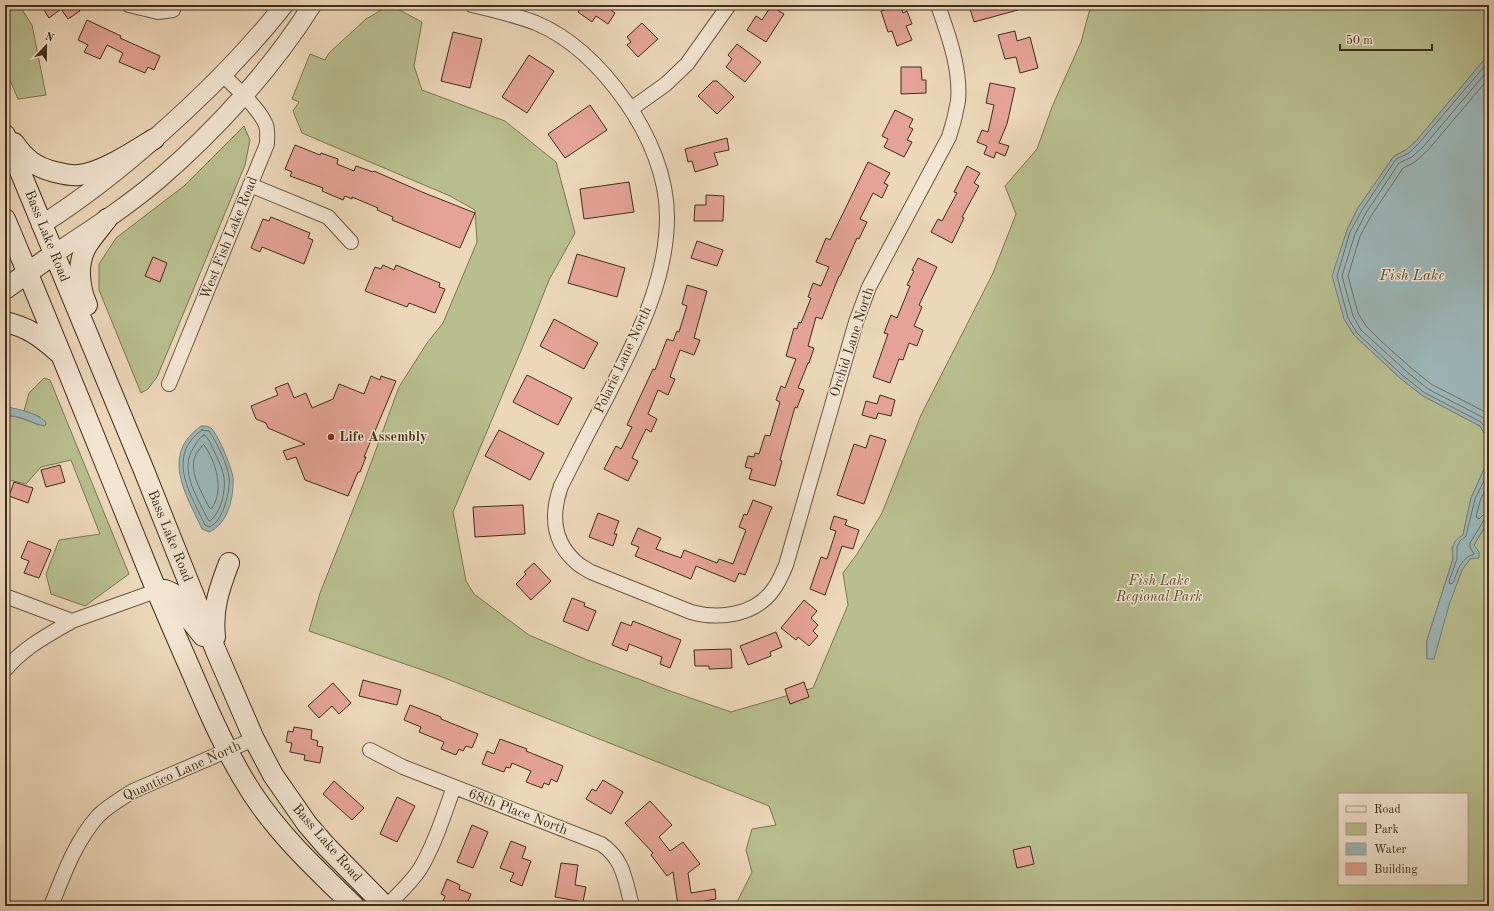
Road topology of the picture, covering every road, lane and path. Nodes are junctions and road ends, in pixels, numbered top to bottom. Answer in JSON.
{"nodes":[{"id":1,"x":129,"y":5,"type":"edge"},
{"id":2,"x":284,"y":5,"type":"edge"},
{"id":3,"x":312,"y":5,"type":"edge"},
{"id":4,"x":472,"y":5,"type":"edge"},
{"id":5,"x":729,"y":5,"type":"edge"},
{"id":6,"x":938,"y":5,"type":"edge"},
{"id":7,"x":173,"y":10,"type":"dead end"},
{"id":8,"x":223,"y":75,"type":"junction"},
{"id":9,"x":243,"y":95,"type":"junction"},
{"id":10,"x":631,"y":109,"type":"junction"},
{"id":11,"x":5,"y":130,"type":"edge"},
{"id":12,"x":5,"y":135,"type":"edge"},
{"id":13,"x":154,"y":139,"type":"junction"},
{"id":14,"x":250,"y":185,"type":"junction"},
{"id":15,"x":5,"y":219,"type":"edge"},
{"id":16,"x":108,"y":219,"type":"junction"},
{"id":17,"x":41,"y":225,"type":"junction"},
{"id":18,"x":351,"y":242,"type":"dead end"},
{"id":19,"x":10,"y":246,"type":"edge"},
{"id":20,"x":54,"y":254,"type":"junction"},
{"id":21,"x":28,"y":273,"type":"junction"},
{"id":22,"x":5,"y":289,"type":"edge"},
{"id":23,"x":5,"y":322,"type":"edge"},
{"id":24,"x":60,"y":353,"type":"junction"},
{"id":25,"x":169,"y":384,"type":"dead end"},
{"id":26,"x":151,"y":490,"type":"junction"},
{"id":27,"x":229,"y":563,"type":"dead end"},
{"id":28,"x":156,"y":591,"type":"junction"},
{"id":29,"x":5,"y":596,"type":"edge"},
{"id":30,"x":749,"y":609,"type":"joint"},
{"id":31,"x":72,"y":621,"type":"junction"},
{"id":32,"x":216,"y":651,"type":"junction"},
{"id":33,"x":5,"y":670,"type":"edge"},
{"id":34,"x":254,"y":739,"type":"junction"},
{"id":35,"x":228,"y":750,"type":"junction"},
{"id":36,"x":370,"y":750,"type":"dead end"},
{"id":37,"x":454,"y":787,"type":"junction"},
{"id":38,"x":51,"y":906,"type":"edge"},
{"id":39,"x":354,"y":906,"type":"edge"},
{"id":40,"x":386,"y":906,"type":"edge"},
{"id":41,"x":632,"y":906,"type":"edge"}],
"edges":[{"from":1,"to":7,"type":"street"},
{"from":2,"to":8,"type":"street"},
{"from":3,"to":9,"type":"street"},
{"from":4,"to":10,"type":"street","name":"Polaris Lane North"},
{"from":5,"to":10,"type":"street"},
{"from":6,"to":30,"type":"street","name":"Orchid Lane North"},
{"from":8,"to":9,"type":"street","name":"West Fish Lake Road"},
{"from":8,"to":13,"type":"street"},
{"from":9,"to":14,"type":"street","name":"West Fish Lake Road"},
{"from":9,"to":16,"type":"street"},
{"from":10,"to":30,"type":"street","name":"Polaris Lane North"},
{"from":11,"to":13,"type":"main road"},
{"from":12,"to":17,"type":"main road","name":"Bass Lake Road"},
{"from":13,"to":17,"type":"street"},
{"from":14,"to":18,"type":"street"},
{"from":14,"to":25,"type":"street","name":"West Fish Lake Road"},
{"from":15,"to":19,"type":"main road","name":"Bass Lake Road"},
{"from":16,"to":20,"type":"street"},
{"from":16,"to":26,"type":"main road"},
{"from":17,"to":19,"type":"main road"},
{"from":17,"to":20,"type":"main road","name":"Bass Lake Road"},
{"from":19,"to":21,"type":"main road","name":"Bass Lake Road"},
{"from":20,"to":21,"type":"main road"},
{"from":20,"to":26,"type":"main road","name":"Bass Lake Road"},
{"from":21,"to":22,"type":"main road"},
{"from":21,"to":24,"type":"main road","name":"Bass Lake Road"},
{"from":23,"to":24,"type":"main road"},
{"from":24,"to":28,"type":"main road","name":"Bass Lake Road"},
{"from":26,"to":32,"type":"main road","name":"Bass Lake Road"},
{"from":27,"to":32,"type":"main road"},
{"from":28,"to":31,"type":"street"},
{"from":28,"to":32,"type":"main road"},
{"from":28,"to":35,"type":"main road","name":"Bass Lake Road"},
{"from":29,"to":31,"type":"street"},
{"from":31,"to":33,"type":"street"},
{"from":32,"to":34,"type":"main road","name":"Bass Lake Road"},
{"from":34,"to":35,"type":"street","name":"Quantico Lane North"},
{"from":34,"to":40,"type":"main road","name":"Bass Lake Road"},
{"from":35,"to":38,"type":"street","name":"Quantico Lane North"},
{"from":35,"to":39,"type":"main road","name":"Bass Lake Road"},
{"from":36,"to":37,"type":"street","name":"68th Place North"},
{"from":37,"to":40,"type":"street"},
{"from":37,"to":41,"type":"street","name":"68th Place North"}]}
